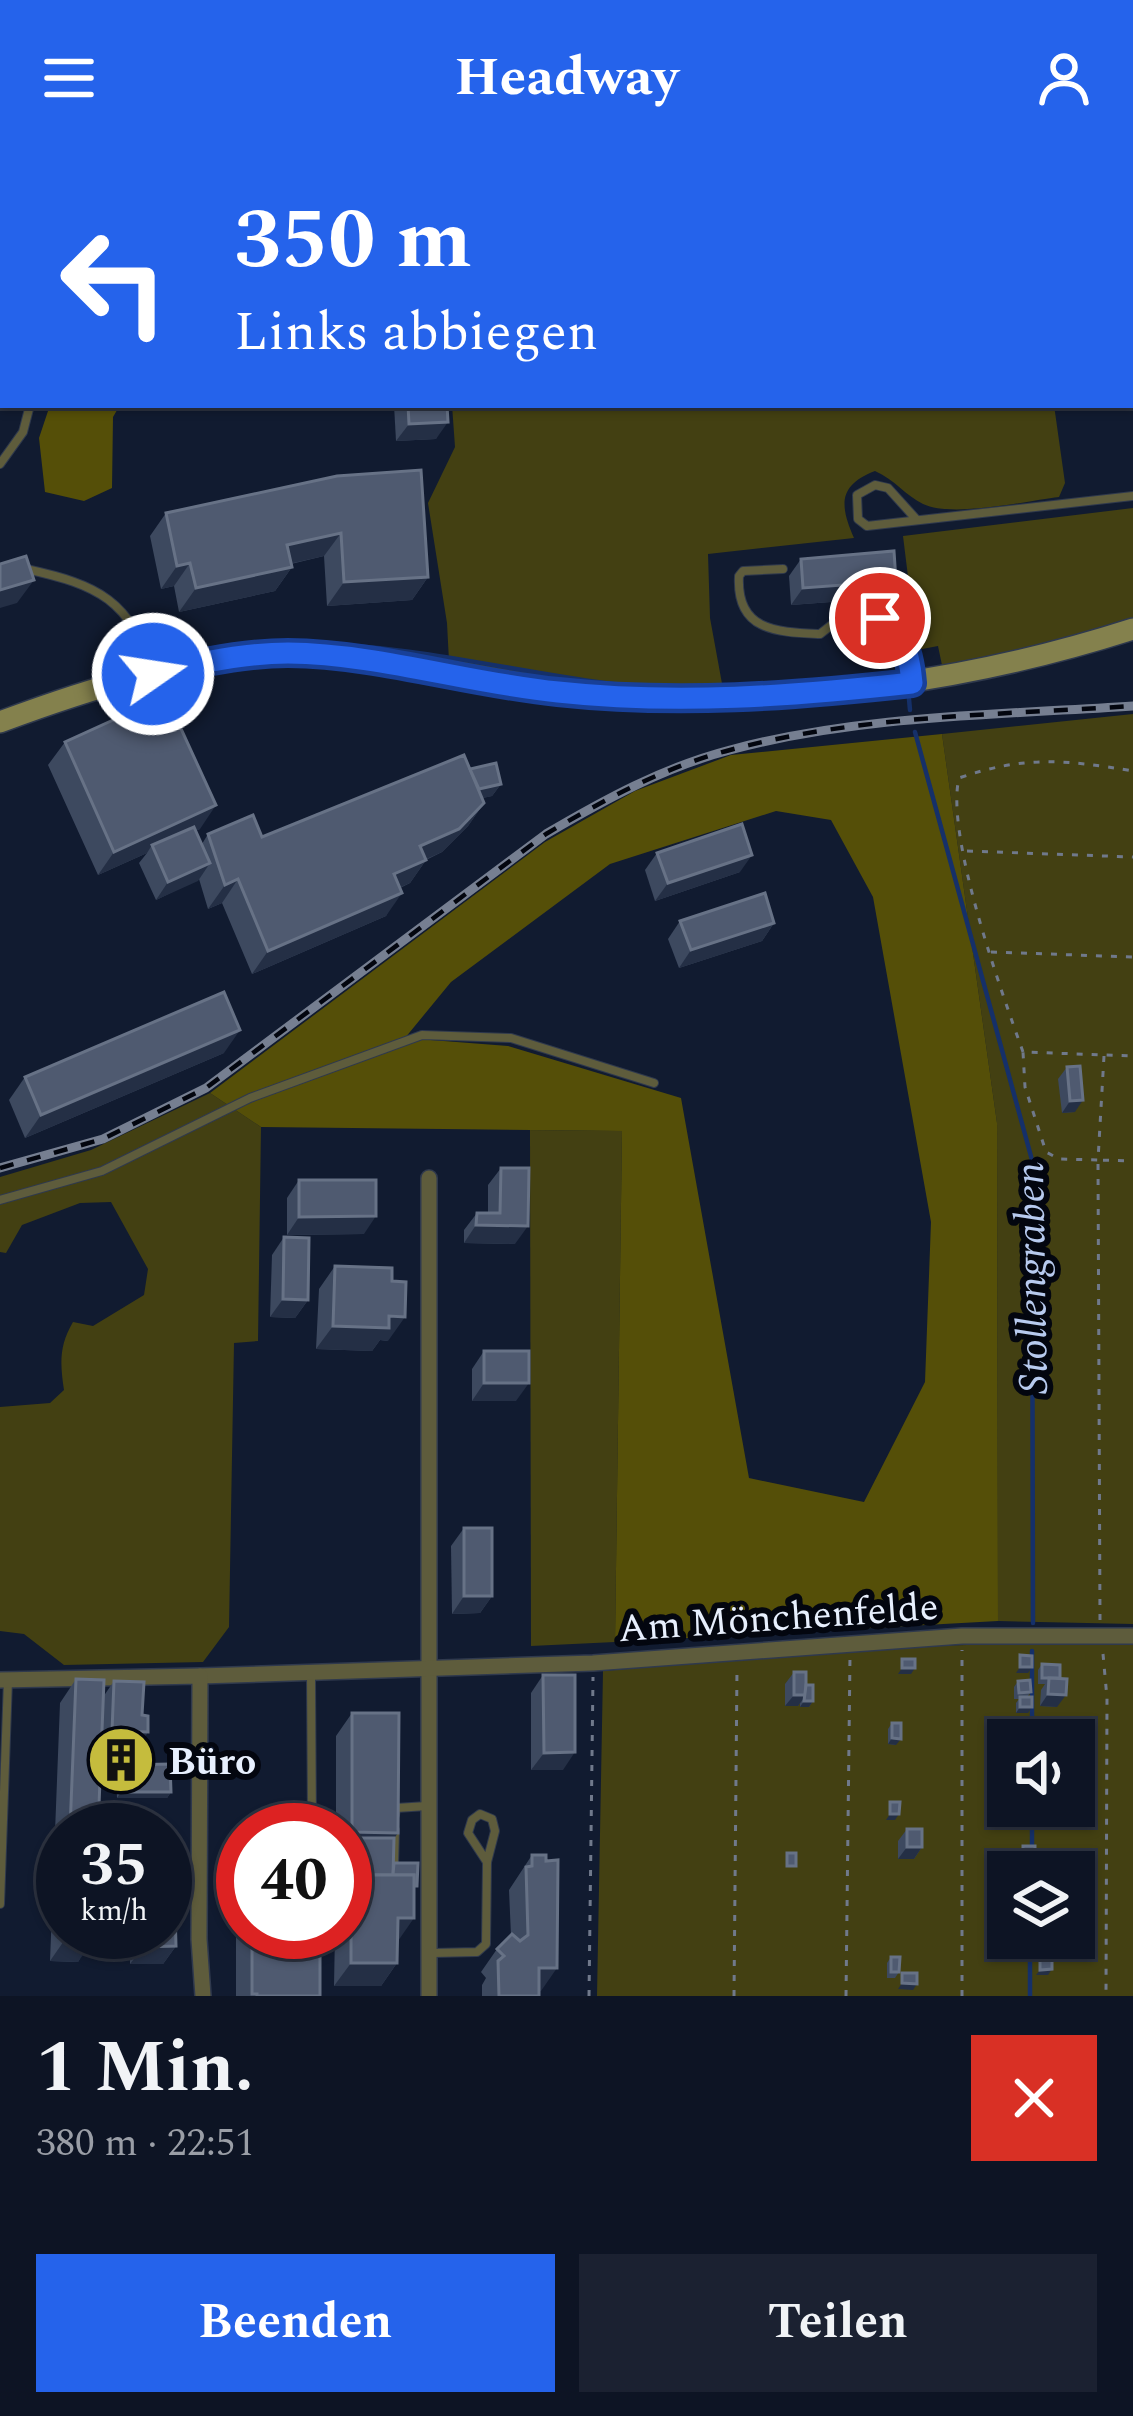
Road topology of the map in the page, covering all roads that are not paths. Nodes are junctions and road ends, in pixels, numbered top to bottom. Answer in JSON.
{"nodes":[{"id":1,"x":29,"y":408,"type":"edge"},
{"id":2,"x":0,"y":464,"type":"edge"},
{"id":3,"x":1133,"y":496,"type":"edge"},
{"id":4,"x":916,"y":520,"type":"junction"},
{"id":5,"x":15,"y":568,"type":"edge"},
{"id":6,"x":783,"y":568,"type":"dead end"},
{"id":7,"x":1133,"y":629,"type":"edge"},
{"id":8,"x":153,"y":674,"type":"junction"},
{"id":9,"x":912,"y":683,"type":"junction"},
{"id":10,"x":0,"y":722,"type":"edge"},
{"id":11,"x":654,"y":1083,"type":"dead end"},
{"id":12,"x":429,"y":1178,"type":"dead end"},
{"id":13,"x":0,"y":1200,"type":"edge"},
{"id":14,"x":1133,"y":1636,"type":"edge"},
{"id":15,"x":428,"y":1670,"type":"junction"},
{"id":16,"x":311,"y":1675,"type":"junction"},
{"id":17,"x":200,"y":1676,"type":"junction"},
{"id":18,"x":4,"y":1680,"type":"edge"},
{"id":19,"x":312,"y":1803,"type":"edge"},
{"id":20,"x":429,"y":1806,"type":"junction"},
{"id":21,"x":487,"y":1862,"type":"junction"},
{"id":22,"x":394,"y":1865,"type":"edge"},
{"id":23,"x":0,"y":1904,"type":"edge"},
{"id":24,"x":429,"y":1953,"type":"junction"},
{"id":25,"x":203,"y":1996,"type":"edge"},
{"id":26,"x":429,"y":1996,"type":"edge"}],
"edges":[{"from":1,"to":2,"type":"lane"},
{"from":3,"to":4,"type":"lane"},
{"from":4,"to":4,"type":"lane"},
{"from":5,"to":8,"type":"lane"},
{"from":6,"to":9,"type":"lane"},
{"from":7,"to":9,"type":"street"},
{"from":8,"to":9,"type":"street"},
{"from":8,"to":10,"type":"street"},
{"from":11,"to":13,"type":"lane"},
{"from":12,"to":15,"type":"street"},
{"from":14,"to":15,"type":"street","name":"Am Mönchenfelde"},
{"from":15,"to":16,"type":"street","name":"Am Mönchenfelde"},
{"from":15,"to":20,"type":"street"},
{"from":16,"to":17,"type":"street","name":"Am Mönchenfelde"},
{"from":16,"to":19,"type":"lane"},
{"from":17,"to":18,"type":"street","name":"Am Mönchenfelde"},
{"from":17,"to":25,"type":"street"},
{"from":18,"to":23,"type":"lane"},
{"from":20,"to":22,"type":"lane"},
{"from":20,"to":24,"type":"street"},
{"from":21,"to":21,"type":"lane"},
{"from":21,"to":24,"type":"lane"},
{"from":24,"to":26,"type":"street"}]}
